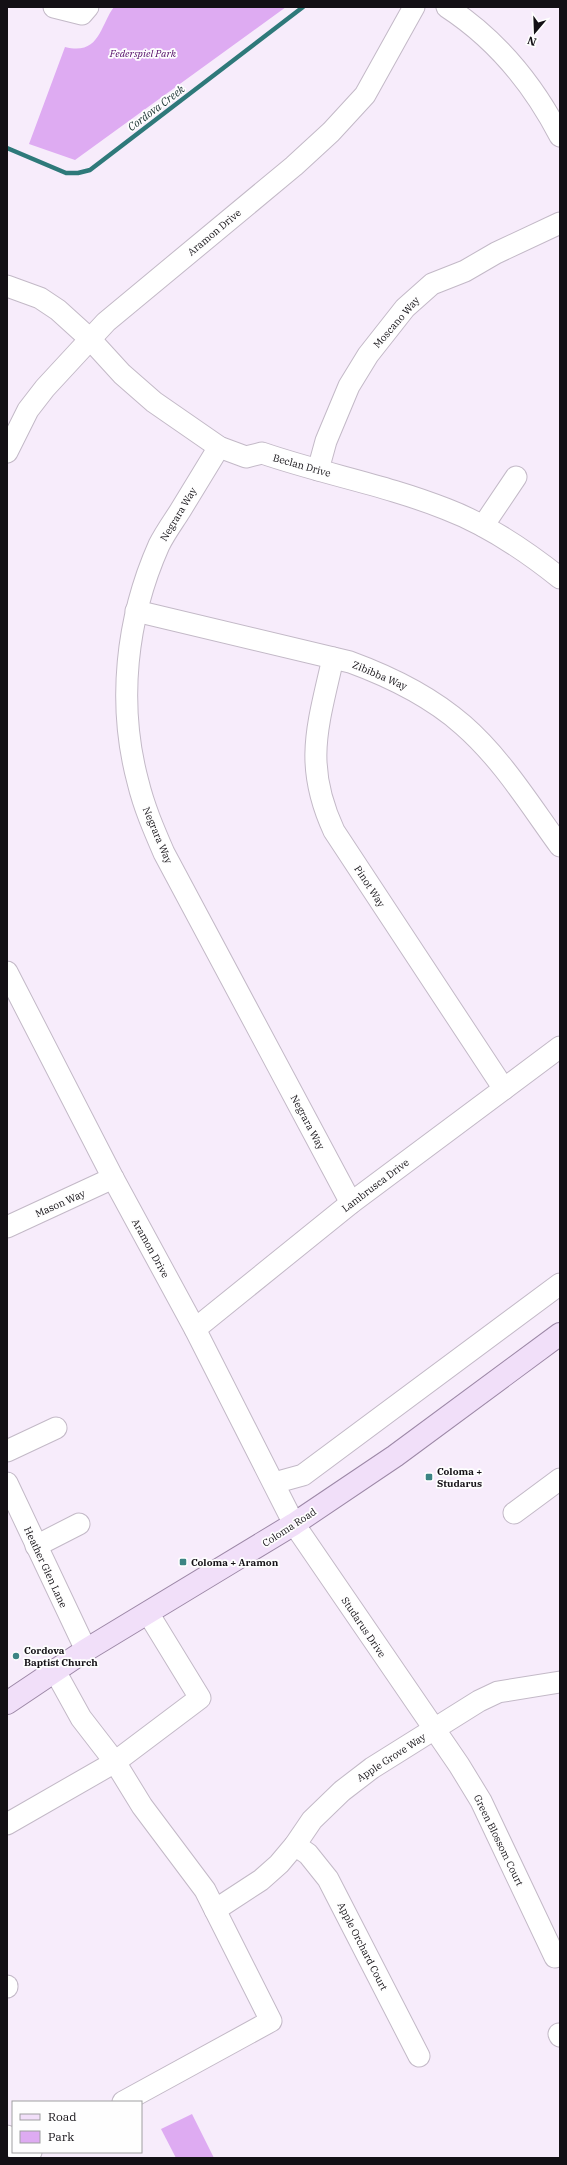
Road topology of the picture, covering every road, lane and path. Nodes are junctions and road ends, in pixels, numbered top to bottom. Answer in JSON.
{"nodes":[{"id":1,"x":54,"y":7,"type":"edge"},
{"id":2,"x":88,"y":7,"type":"edge"},
{"id":3,"x":414,"y":7,"type":"edge"},
{"id":4,"x":447,"y":7,"type":"edge"},
{"id":5,"x":560,"y":136,"type":"edge"},
{"id":6,"x":560,"y":223,"type":"edge"},
{"id":7,"x":7,"y":286,"type":"edge"},
{"id":8,"x":90,"y":339,"type":"junction"},
{"id":9,"x":219,"y":447,"type":"junction"},
{"id":10,"x":7,"y":452,"type":"edge"},
{"id":11,"x":318,"y":470,"type":"junction"},
{"id":12,"x":516,"y":476,"type":"dead end"},
{"id":13,"x":484,"y":526,"type":"junction"},
{"id":14,"x":560,"y":578,"type":"edge"},
{"id":15,"x":136,"y":611,"type":"junction"},
{"id":16,"x":333,"y":658,"type":"junction"},
{"id":17,"x":560,"y":846,"type":"edge"},
{"id":18,"x":7,"y":972,"type":"edge"},
{"id":19,"x":560,"y":1047,"type":"edge"},
{"id":20,"x":504,"y":1089,"type":"junction"},
{"id":21,"x":112,"y":1178,"type":"junction"},
{"id":22,"x":351,"y":1203,"type":"junction"},
{"id":23,"x":7,"y":1227,"type":"edge"},
{"id":24,"x":560,"y":1284,"type":"edge"},
{"id":25,"x":195,"y":1329,"type":"junction"},
{"id":26,"x":560,"y":1334,"type":"edge"},
{"id":27,"x":56,"y":1428,"type":"dead end"},
{"id":28,"x":7,"y":1451,"type":"edge"},
{"id":29,"x":560,"y":1479,"type":"edge"},
{"id":30,"x":7,"y":1483,"type":"edge"},
{"id":31,"x":274,"y":1483,"type":"junction"},
{"id":32,"x":514,"y":1513,"type":"dead end"},
{"id":33,"x":79,"y":1524,"type":"dead end"},
{"id":34,"x":294,"y":1524,"type":"junction"},
{"id":35,"x":36,"y":1546,"type":"junction"},
{"id":36,"x":148,"y":1613,"type":"junction"},
{"id":37,"x":86,"y":1650,"type":"junction"},
{"id":38,"x":55,"y":1671,"type":"junction"},
{"id":39,"x":560,"y":1682,"type":"edge"},
{"id":40,"x":7,"y":1703,"type":"edge"},
{"id":41,"x":434,"y":1729,"type":"junction"},
{"id":42,"x":115,"y":1762,"type":"junction"},
{"id":43,"x":7,"y":1824,"type":"edge"},
{"id":44,"x":296,"y":1845,"type":"junction"},
{"id":45,"x":215,"y":1910,"type":"junction"},
{"id":46,"x":555,"y":1957,"type":"dead end"},
{"id":47,"x":418,"y":2056,"type":"dead end"},
{"id":48,"x":125,"y":2101,"type":"edge"},
{"id":49,"x":7,"y":2136,"type":"edge"},
{"id":50,"x":12,"y":2145,"type":"edge"},
{"id":51,"x":29,"y":2153,"type":"edge"},
{"id":52,"x":20,"y":2158,"type":"edge"}],
"edges":[{"from":1,"to":2,"type":"street"},
{"from":3,"to":8,"type":"street","name":"Aramon Drive"},
{"from":4,"to":5,"type":"street"},
{"from":6,"to":11,"type":"street","name":"Moscano Way"},
{"from":7,"to":8,"type":"street","name":"Beclan Drive"},
{"from":8,"to":9,"type":"street","name":"Beclan Drive"},
{"from":8,"to":10,"type":"street","name":"Aramon Drive"},
{"from":9,"to":11,"type":"street","name":"Beclan Drive"},
{"from":9,"to":15,"type":"street","name":"Negrara Way"},
{"from":11,"to":13,"type":"street","name":"Beclan Drive"},
{"from":12,"to":13,"type":"street"},
{"from":13,"to":14,"type":"street","name":"Beclan Drive"},
{"from":15,"to":16,"type":"street","name":"Zibibba Way"},
{"from":15,"to":22,"type":"street","name":"Negrara Way"},
{"from":16,"to":17,"type":"street","name":"Zibibba Way"},
{"from":16,"to":20,"type":"street","name":"Pinot Way"},
{"from":18,"to":21,"type":"street","name":"Aramon Drive"},
{"from":19,"to":20,"type":"street","name":"Lambrusca Drive"},
{"from":20,"to":22,"type":"street","name":"Lambrusca Drive"},
{"from":21,"to":23,"type":"street","name":"Mason Way"},
{"from":21,"to":25,"type":"street","name":"Aramon Drive"},
{"from":22,"to":25,"type":"street","name":"Lambrusca Drive"},
{"from":24,"to":31,"type":"street"},
{"from":25,"to":31,"type":"street","name":"Aramon Drive"},
{"from":26,"to":34,"type":"main road","name":"Coloma Road"},
{"from":27,"to":28,"type":"street"},
{"from":29,"to":32,"type":"street"},
{"from":30,"to":35,"type":"street","name":"Heather Glen Lane"},
{"from":31,"to":34,"type":"street","name":"Aramon Drive"},
{"from":33,"to":35,"type":"street"},
{"from":34,"to":36,"type":"main road","name":"Coloma Road"},
{"from":34,"to":41,"type":"street","name":"Studarus Drive"},
{"from":35,"to":37,"type":"street","name":"Heather Glen Lane"},
{"from":36,"to":37,"type":"main road","name":"Coloma Road"},
{"from":36,"to":42,"type":"street"},
{"from":37,"to":38,"type":"main road","name":"Coloma Road"},
{"from":38,"to":40,"type":"main road","name":"Coloma Road"},
{"from":38,"to":42,"type":"street"},
{"from":39,"to":41,"type":"street","name":"Apple Grove Way"},
{"from":41,"to":44,"type":"street","name":"Apple Grove Way"},
{"from":41,"to":46,"type":"street","name":"Green Blossom Court"},
{"from":42,"to":43,"type":"street"},
{"from":42,"to":45,"type":"street"},
{"from":44,"to":45,"type":"street","name":"Apple Grove Way"},
{"from":44,"to":47,"type":"street","name":"Apple Orchard Court"},
{"from":45,"to":48,"type":"street"},
{"from":49,"to":50,"type":"street"},
{"from":51,"to":52,"type":"street"}]}
